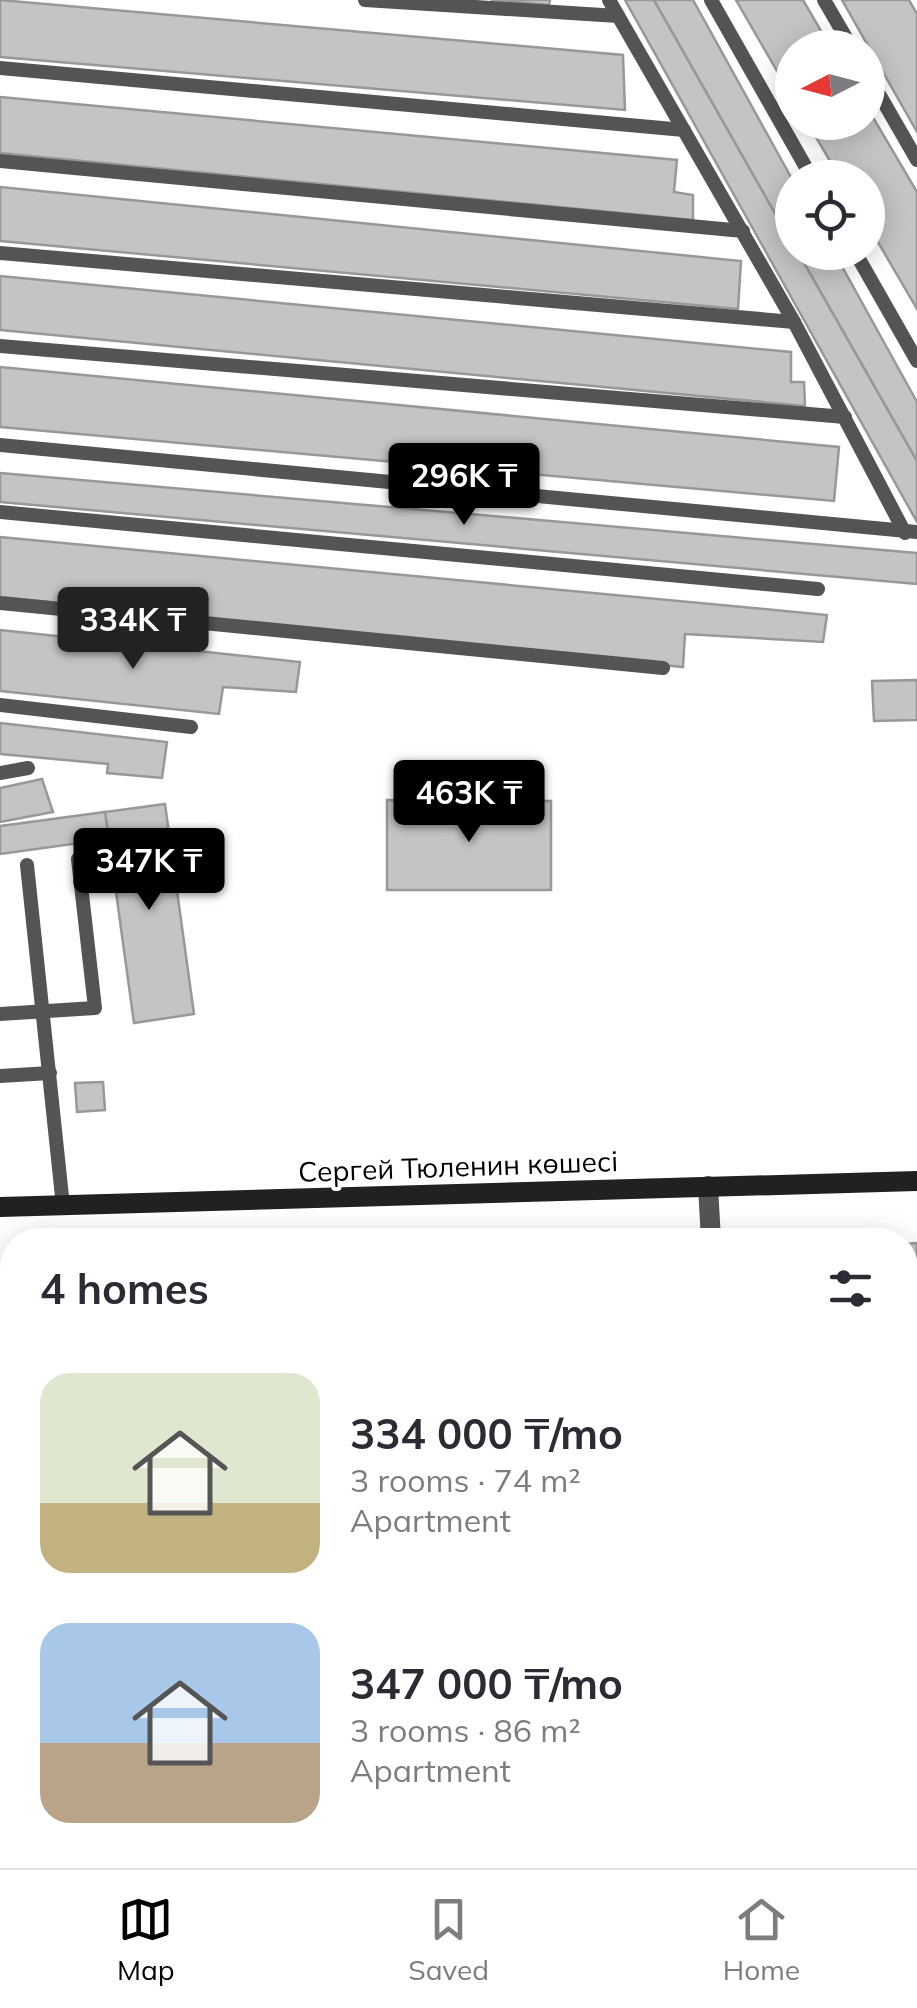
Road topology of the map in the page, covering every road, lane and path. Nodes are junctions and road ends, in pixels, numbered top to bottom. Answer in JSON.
{"nodes":[{"id":1,"x":365,"y":0,"type":"edge"},
{"id":2,"x":609,"y":0,"type":"edge"},
{"id":3,"x":710,"y":0,"type":"edge"},
{"id":4,"x":824,"y":0,"type":"edge"},
{"id":5,"x":618,"y":16,"type":"junction"},
{"id":6,"x":842,"y":30,"type":"edge"},
{"id":7,"x":0,"y":68,"type":"edge"},
{"id":8,"x":885,"y":104,"type":"edge"},
{"id":9,"x":684,"y":130,"type":"junction"},
{"id":10,"x":802,"y":160,"type":"edge"},
{"id":11,"x":917,"y":160,"type":"edge"},
{"id":12,"x":0,"y":161,"type":"edge"},
{"id":13,"x":742,"y":231,"type":"junction"},
{"id":14,"x":0,"y":253,"type":"edge"},
{"id":15,"x":865,"y":270,"type":"edge"},
{"id":16,"x":794,"y":322,"type":"junction"},
{"id":17,"x":0,"y":346,"type":"edge"},
{"id":18,"x":917,"y":362,"type":"edge"},
{"id":19,"x":845,"y":417,"type":"junction"},
{"id":20,"x":0,"y":445,"type":"edge"},
{"id":21,"x":0,"y":512,"type":"edge"},
{"id":22,"x":911,"y":533,"type":"edge"},
{"id":23,"x":818,"y":589,"type":"dead end"},
{"id":24,"x":0,"y":603,"type":"edge"},
{"id":25,"x":663,"y":668,"type":"dead end"},
{"id":26,"x":0,"y":705,"type":"edge"},
{"id":27,"x":191,"y":727,"type":"dead end"},
{"id":28,"x":28,"y":768,"type":"dead end"},
{"id":29,"x":0,"y":773,"type":"edge"},
{"id":30,"x":78,"y":859,"type":"dead end"},
{"id":31,"x":28,"y":865,"type":"dead end"},
{"id":32,"x":44,"y":1011,"type":"junction"},
{"id":33,"x":0,"y":1014,"type":"edge"},
{"id":34,"x":50,"y":1074,"type":"junction"},
{"id":35,"x":0,"y":1076,"type":"edge"},
{"id":36,"x":917,"y":1182,"type":"edge"},
{"id":37,"x":708,"y":1186,"type":"junction"},
{"id":38,"x":0,"y":1206,"type":"edge"},
{"id":39,"x":63,"y":1206,"type":"junction"},
{"id":40,"x":711,"y":1228,"type":"edge"}],
"edges":[{"from":1,"to":5,"type":"lane"},
{"from":2,"to":5,"type":"lane"},
{"from":3,"to":10,"type":"lane"},
{"from":4,"to":6,"type":"lane"},
{"from":5,"to":9,"type":"lane"},
{"from":7,"to":9,"type":"lane"},
{"from":8,"to":11,"type":"lane"},
{"from":9,"to":13,"type":"lane"},
{"from":12,"to":13,"type":"lane"},
{"from":13,"to":16,"type":"lane"},
{"from":14,"to":16,"type":"lane"},
{"from":15,"to":18,"type":"lane"},
{"from":16,"to":19,"type":"lane"},
{"from":17,"to":19,"type":"lane"},
{"from":19,"to":22,"type":"lane"},
{"from":20,"to":22,"type":"lane"},
{"from":21,"to":23,"type":"lane"},
{"from":24,"to":25,"type":"lane"},
{"from":26,"to":27,"type":"lane"},
{"from":28,"to":29,"type":"lane"},
{"from":30,"to":32,"type":"lane"},
{"from":31,"to":32,"type":"lane"},
{"from":32,"to":33,"type":"lane"},
{"from":32,"to":34,"type":"lane"},
{"from":34,"to":35,"type":"lane"},
{"from":34,"to":39,"type":"lane"},
{"from":36,"to":37,"type":"main road","name":"Сергей Тюленин көшесі"},
{"from":37,"to":39,"type":"main road","name":"Сергей Тюленин көшесі"},
{"from":37,"to":40,"type":"street"},
{"from":38,"to":39,"type":"main road","name":"Сергей Тюленин көшесі"}]}
